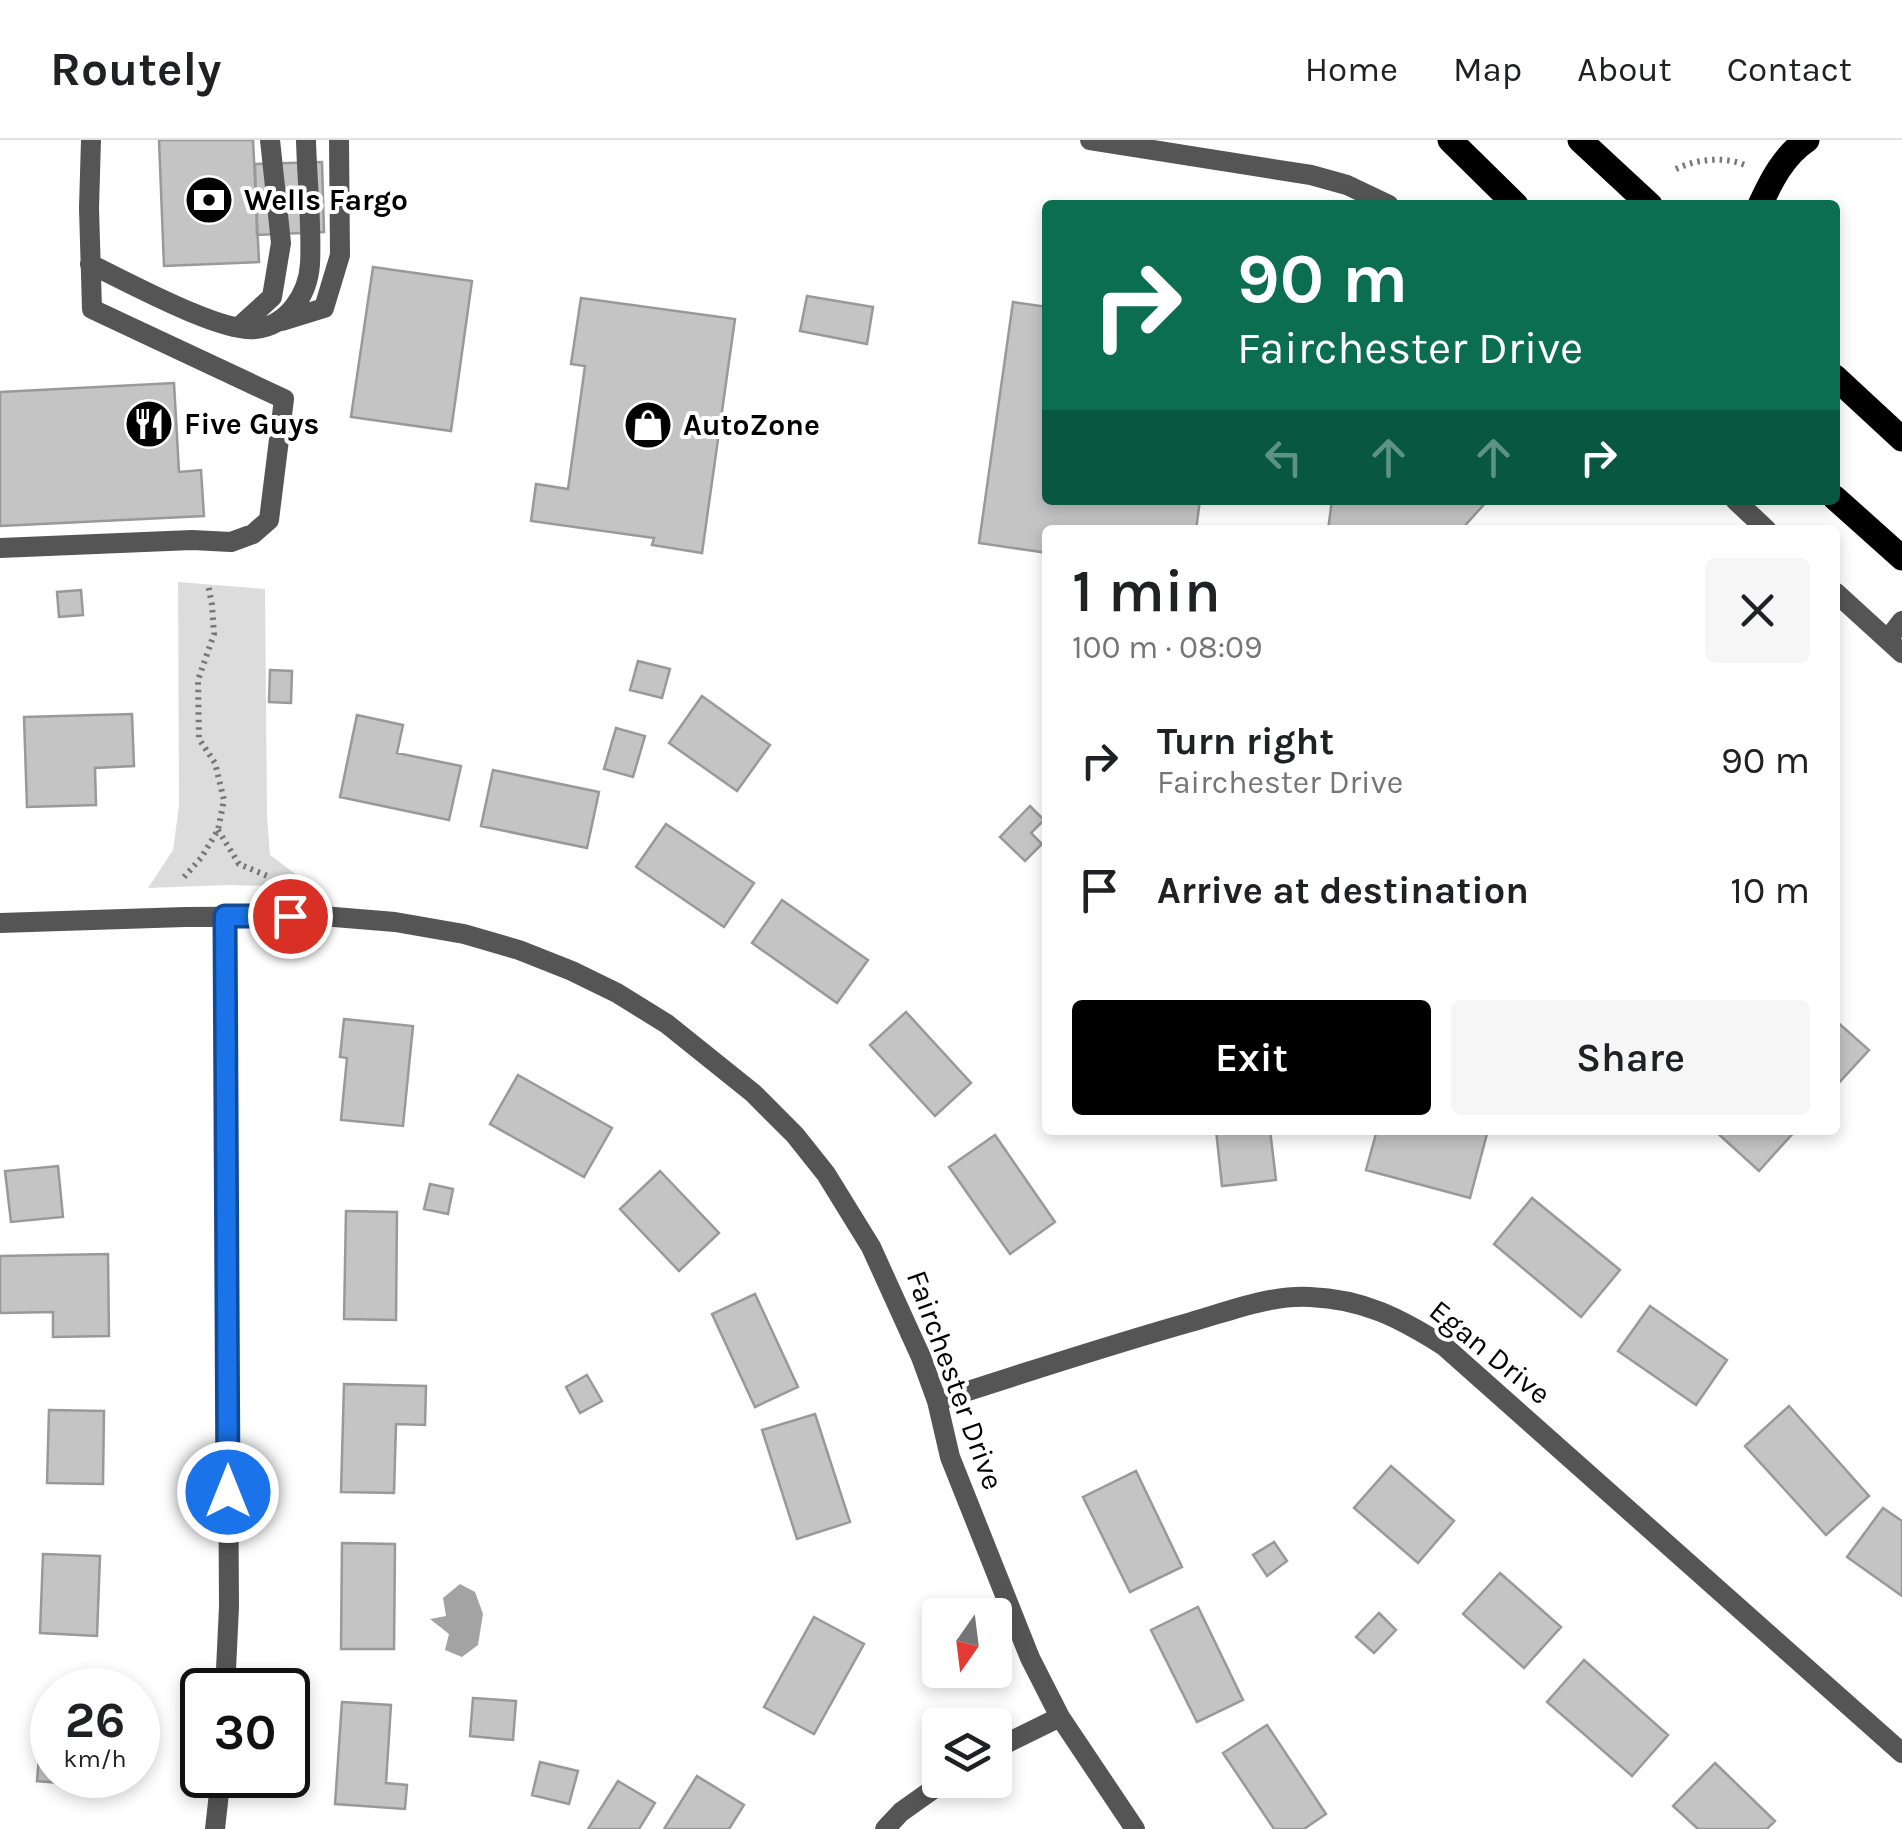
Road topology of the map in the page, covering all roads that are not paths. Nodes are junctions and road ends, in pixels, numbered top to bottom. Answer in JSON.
{"nodes":[{"id":1,"x":91,"y":140,"type":"edge"},
{"id":2,"x":270,"y":140,"type":"edge"},
{"id":3,"x":306,"y":140,"type":"edge"},
{"id":4,"x":338,"y":140,"type":"edge"},
{"id":5,"x":1090,"y":140,"type":"edge"},
{"id":6,"x":1450,"y":140,"type":"edge"},
{"id":7,"x":1580,"y":140,"type":"edge"},
{"id":8,"x":1807,"y":140,"type":"edge"},
{"id":9,"x":1378,"y":200,"type":"edge"},
{"id":10,"x":1511,"y":200,"type":"edge"},
{"id":11,"x":1645,"y":200,"type":"edge"},
{"id":12,"x":1762,"y":200,"type":"edge"},
{"id":13,"x":90,"y":264,"type":"junction"},
{"id":14,"x":280,"y":322,"type":"junction"},
{"id":15,"x":239,"y":327,"type":"junction"},
{"id":16,"x":1840,"y":382,"type":"edge"},
{"id":17,"x":1902,"y":439,"type":"edge"},
{"id":18,"x":1840,"y":502,"type":"edge"},
{"id":19,"x":1740,"y":505,"type":"edge"},
{"id":20,"x":1762,"y":525,"type":"edge"},
{"id":21,"x":0,"y":548,"type":"edge"},
{"id":22,"x":1902,"y":558,"type":"edge"},
{"id":23,"x":1840,"y":596,"type":"edge"},
{"id":24,"x":1902,"y":621,"type":"edge"},
{"id":25,"x":1895,"y":646,"type":"edge"},
{"id":26,"x":225,"y":916,"type":"junction"},
{"id":27,"x":0,"y":923,"type":"edge"},
{"id":28,"x":936,"y":1401,"type":"junction"},
{"id":29,"x":226,"y":1668,"type":"edge"},
{"id":30,"x":1060,"y":1717,"type":"junction"},
{"id":31,"x":1012,"y":1741,"type":"edge"},
{"id":32,"x":1902,"y":1753,"type":"edge"},
{"id":33,"x":922,"y":1797,"type":"edge"},
{"id":34,"x":219,"y":1798,"type":"edge"},
{"id":35,"x":216,"y":1829,"type":"edge"},
{"id":36,"x":886,"y":1829,"type":"edge"},
{"id":37,"x":1135,"y":1829,"type":"edge"}],
"edges":[{"from":1,"to":13,"type":"street"},
{"from":2,"to":15,"type":"street"},
{"from":3,"to":14,"type":"street"},
{"from":4,"to":14,"type":"street"},
{"from":5,"to":9,"type":"street"},
{"from":6,"to":10,"type":"main road"},
{"from":7,"to":11,"type":"main road"},
{"from":8,"to":12,"type":"main road"},
{"from":13,"to":15,"type":"street"},
{"from":13,"to":21,"type":"street"},
{"from":14,"to":15,"type":"street"},
{"from":16,"to":17,"type":"main road"},
{"from":18,"to":22,"type":"main road"},
{"from":19,"to":20,"type":"street"},
{"from":23,"to":25,"type":"street"},
{"from":24,"to":25,"type":"street"},
{"from":26,"to":27,"type":"street","name":"Fairchester Drive"},
{"from":26,"to":28,"type":"street","name":"Fairchester Drive"},
{"from":26,"to":29,"type":"street"},
{"from":28,"to":30,"type":"street","name":"Fairchester Drive"},
{"from":28,"to":32,"type":"street","name":"Egan Drive"},
{"from":30,"to":31,"type":"street"},
{"from":30,"to":37,"type":"street","name":"Fairchester Drive"},
{"from":33,"to":36,"type":"street"},
{"from":34,"to":35,"type":"street"}]}
